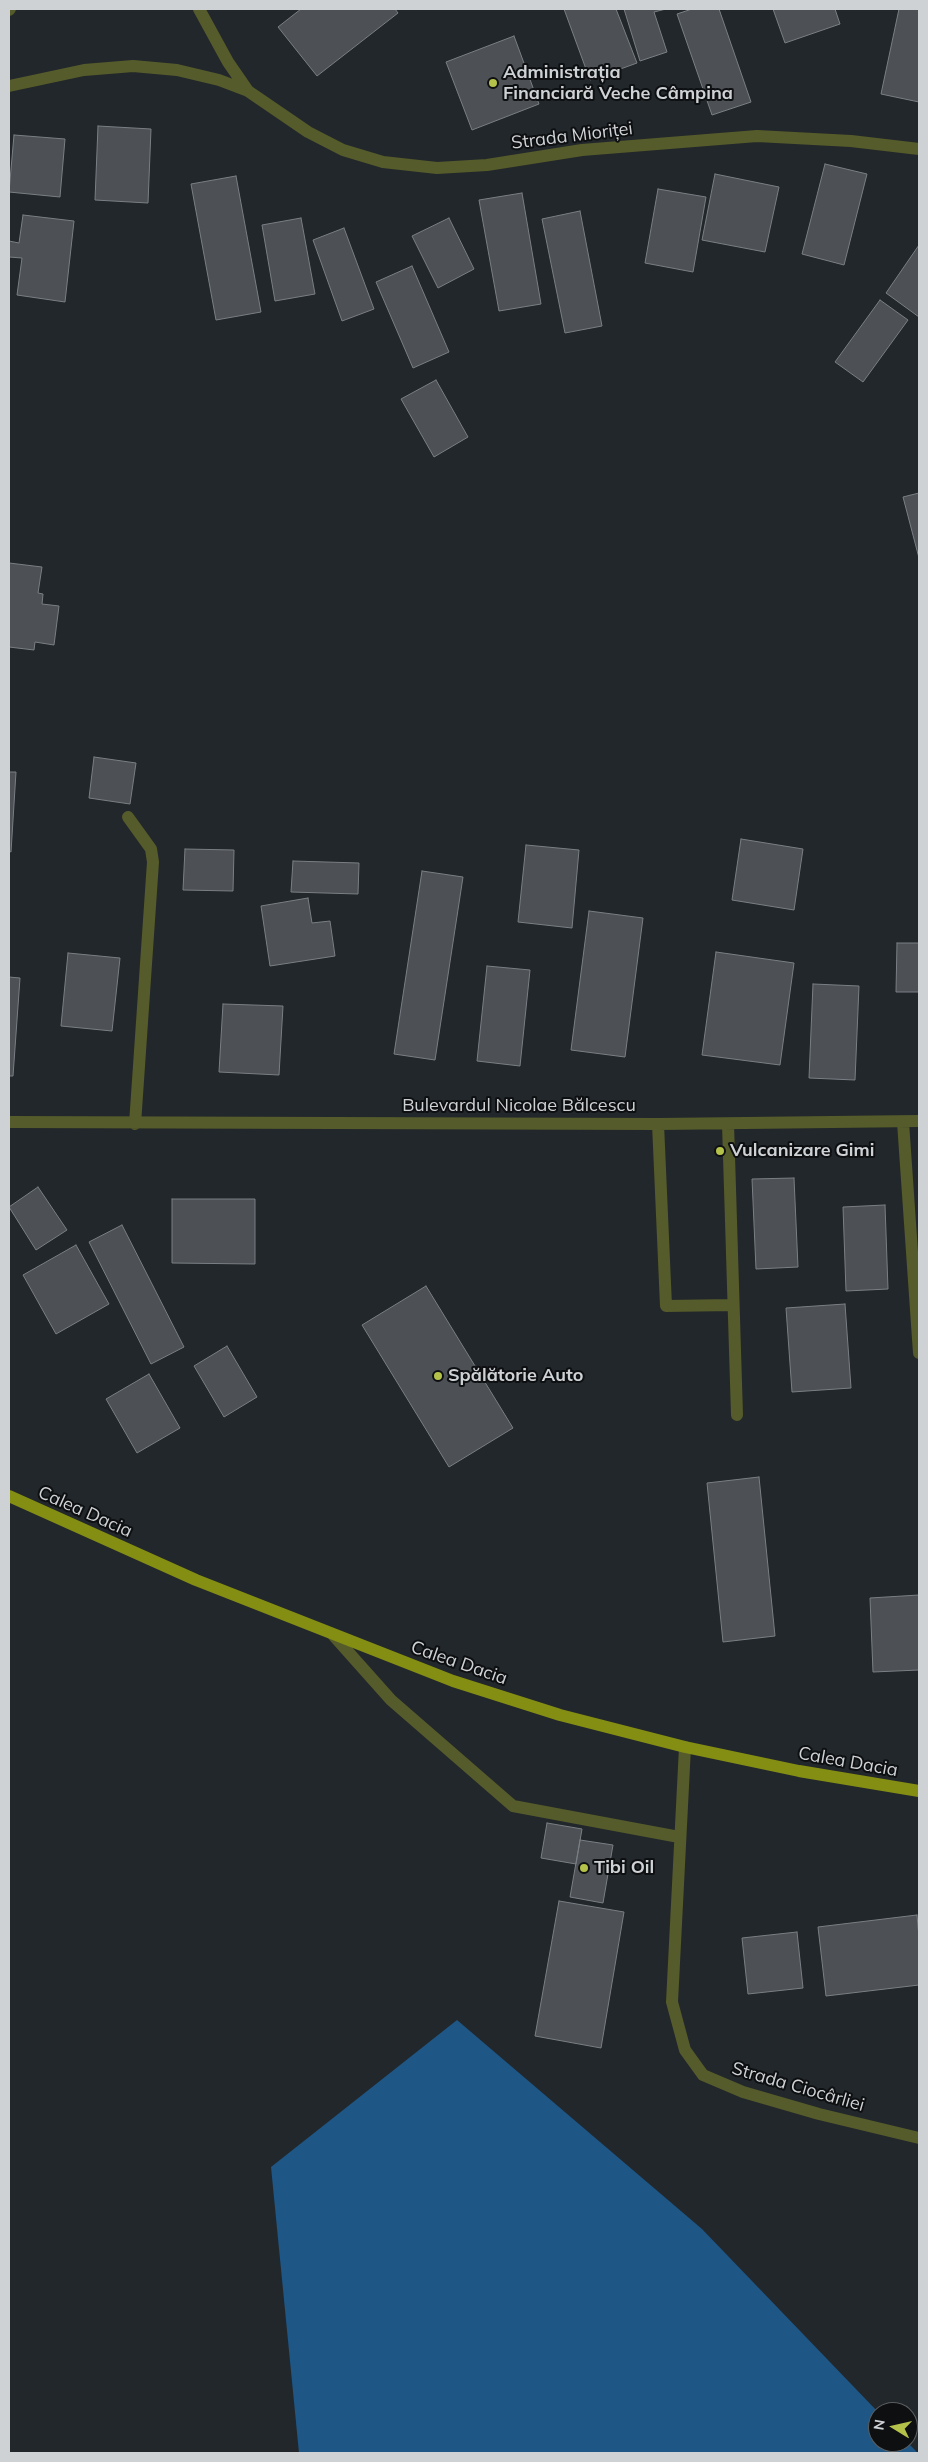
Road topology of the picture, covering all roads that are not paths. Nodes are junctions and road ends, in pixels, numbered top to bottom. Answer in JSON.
{"nodes":[{"id":1,"x":199,"y":9,"type":"edge"},
{"id":2,"x":9,"y":86,"type":"edge"},
{"id":3,"x":248,"y":91,"type":"junction"},
{"id":4,"x":919,"y":149,"type":"edge"},
{"id":5,"x":128,"y":818,"type":"dead end"},
{"id":6,"x":919,"y":1121,"type":"edge"},
{"id":7,"x":9,"y":1122,"type":"edge"},
{"id":8,"x":903,"y":1122,"type":"junction"},
{"id":9,"x":136,"y":1124,"type":"junction"},
{"id":10,"x":658,"y":1124,"type":"junction"},
{"id":11,"x":728,"y":1124,"type":"junction"},
{"id":12,"x":734,"y":1305,"type":"junction"},
{"id":13,"x":919,"y":1353,"type":"edge"},
{"id":14,"x":737,"y":1415,"type":"dead end"},
{"id":15,"x":9,"y":1496,"type":"edge"},
{"id":16,"x":334,"y":1636,"type":"junction"},
{"id":17,"x":685,"y":1747,"type":"junction"},
{"id":18,"x":919,"y":1791,"type":"edge"},
{"id":19,"x":679,"y":1837,"type":"junction"},
{"id":20,"x":919,"y":2138,"type":"edge"}],
"edges":[{"from":1,"to":3,"type":"street","name":"Strada Mioriței"},
{"from":2,"to":3,"type":"street","name":"Strada Mioriței"},
{"from":3,"to":4,"type":"street","name":"Strada Mioriței"},
{"from":5,"to":9,"type":"street"},
{"from":6,"to":8,"type":"street","name":"Bulevardul Nicolae Bălcescu"},
{"from":7,"to":9,"type":"street","name":"Bulevardul Nicolae Bălcescu"},
{"from":8,"to":11,"type":"street","name":"Bulevardul Nicolae Bălcescu"},
{"from":8,"to":13,"type":"street"},
{"from":9,"to":10,"type":"street","name":"Bulevardul Nicolae Bălcescu"},
{"from":10,"to":11,"type":"street","name":"Bulevardul Nicolae Bălcescu"},
{"from":10,"to":12,"type":"street"},
{"from":11,"to":12,"type":"street"},
{"from":12,"to":14,"type":"street"},
{"from":15,"to":16,"type":"main road","name":"Calea Dacia"},
{"from":16,"to":17,"type":"main road","name":"Calea Dacia"},
{"from":16,"to":19,"type":"street"},
{"from":17,"to":18,"type":"main road","name":"Calea Dacia"},
{"from":17,"to":19,"type":"street","name":"Strada Ciocârliei"},
{"from":19,"to":20,"type":"street","name":"Strada Ciocârliei"}]}
